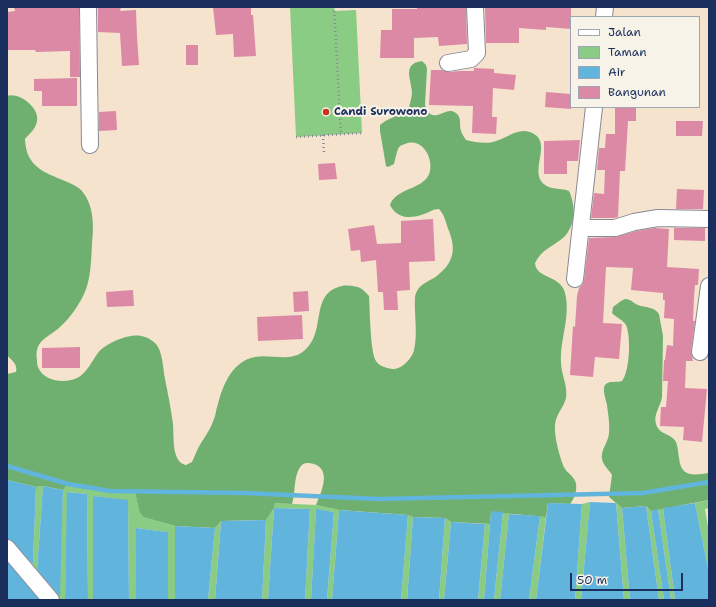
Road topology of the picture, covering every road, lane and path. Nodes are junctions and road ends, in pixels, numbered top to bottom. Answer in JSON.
{"nodes":[{"id":1,"x":88,"y":7,"type":"edge"},
{"id":2,"x":334,"y":7,"type":"edge"},
{"id":3,"x":475,"y":7,"type":"edge"},
{"id":4,"x":448,"y":63,"type":"dead end"},
{"id":5,"x":594,"y":108,"type":"edge"},
{"id":6,"x":362,"y":133,"type":"dead end"},
{"id":7,"x":341,"y":134,"type":"junction"},
{"id":8,"x":323,"y":135,"type":"junction"},
{"id":9,"x":296,"y":137,"type":"dead end"},
{"id":10,"x":90,"y":145,"type":"dead end"},
{"id":11,"x":324,"y":153,"type":"dead end"},
{"id":12,"x":709,"y":219,"type":"edge"},
{"id":13,"x":581,"y":228,"type":"junction"},
{"id":14,"x":576,"y":279,"type":"dead end"},
{"id":15,"x":709,"y":286,"type":"edge"},
{"id":16,"x":700,"y":352,"type":"dead end"},
{"id":17,"x":7,"y":548,"type":"edge"},
{"id":18,"x":52,"y":600,"type":"edge"}],
"edges":[{"from":1,"to":10,"type":"street"},
{"from":2,"to":7,"type":"path"},
{"from":3,"to":4,"type":"street"},
{"from":5,"to":13,"type":"street"},
{"from":6,"to":7,"type":"path"},
{"from":7,"to":8,"type":"path"},
{"from":8,"to":9,"type":"path"},
{"from":8,"to":11,"type":"path"},
{"from":12,"to":13,"type":"street"},
{"from":13,"to":14,"type":"street"},
{"from":15,"to":16,"type":"street"},
{"from":17,"to":18,"type":"street"}]}
